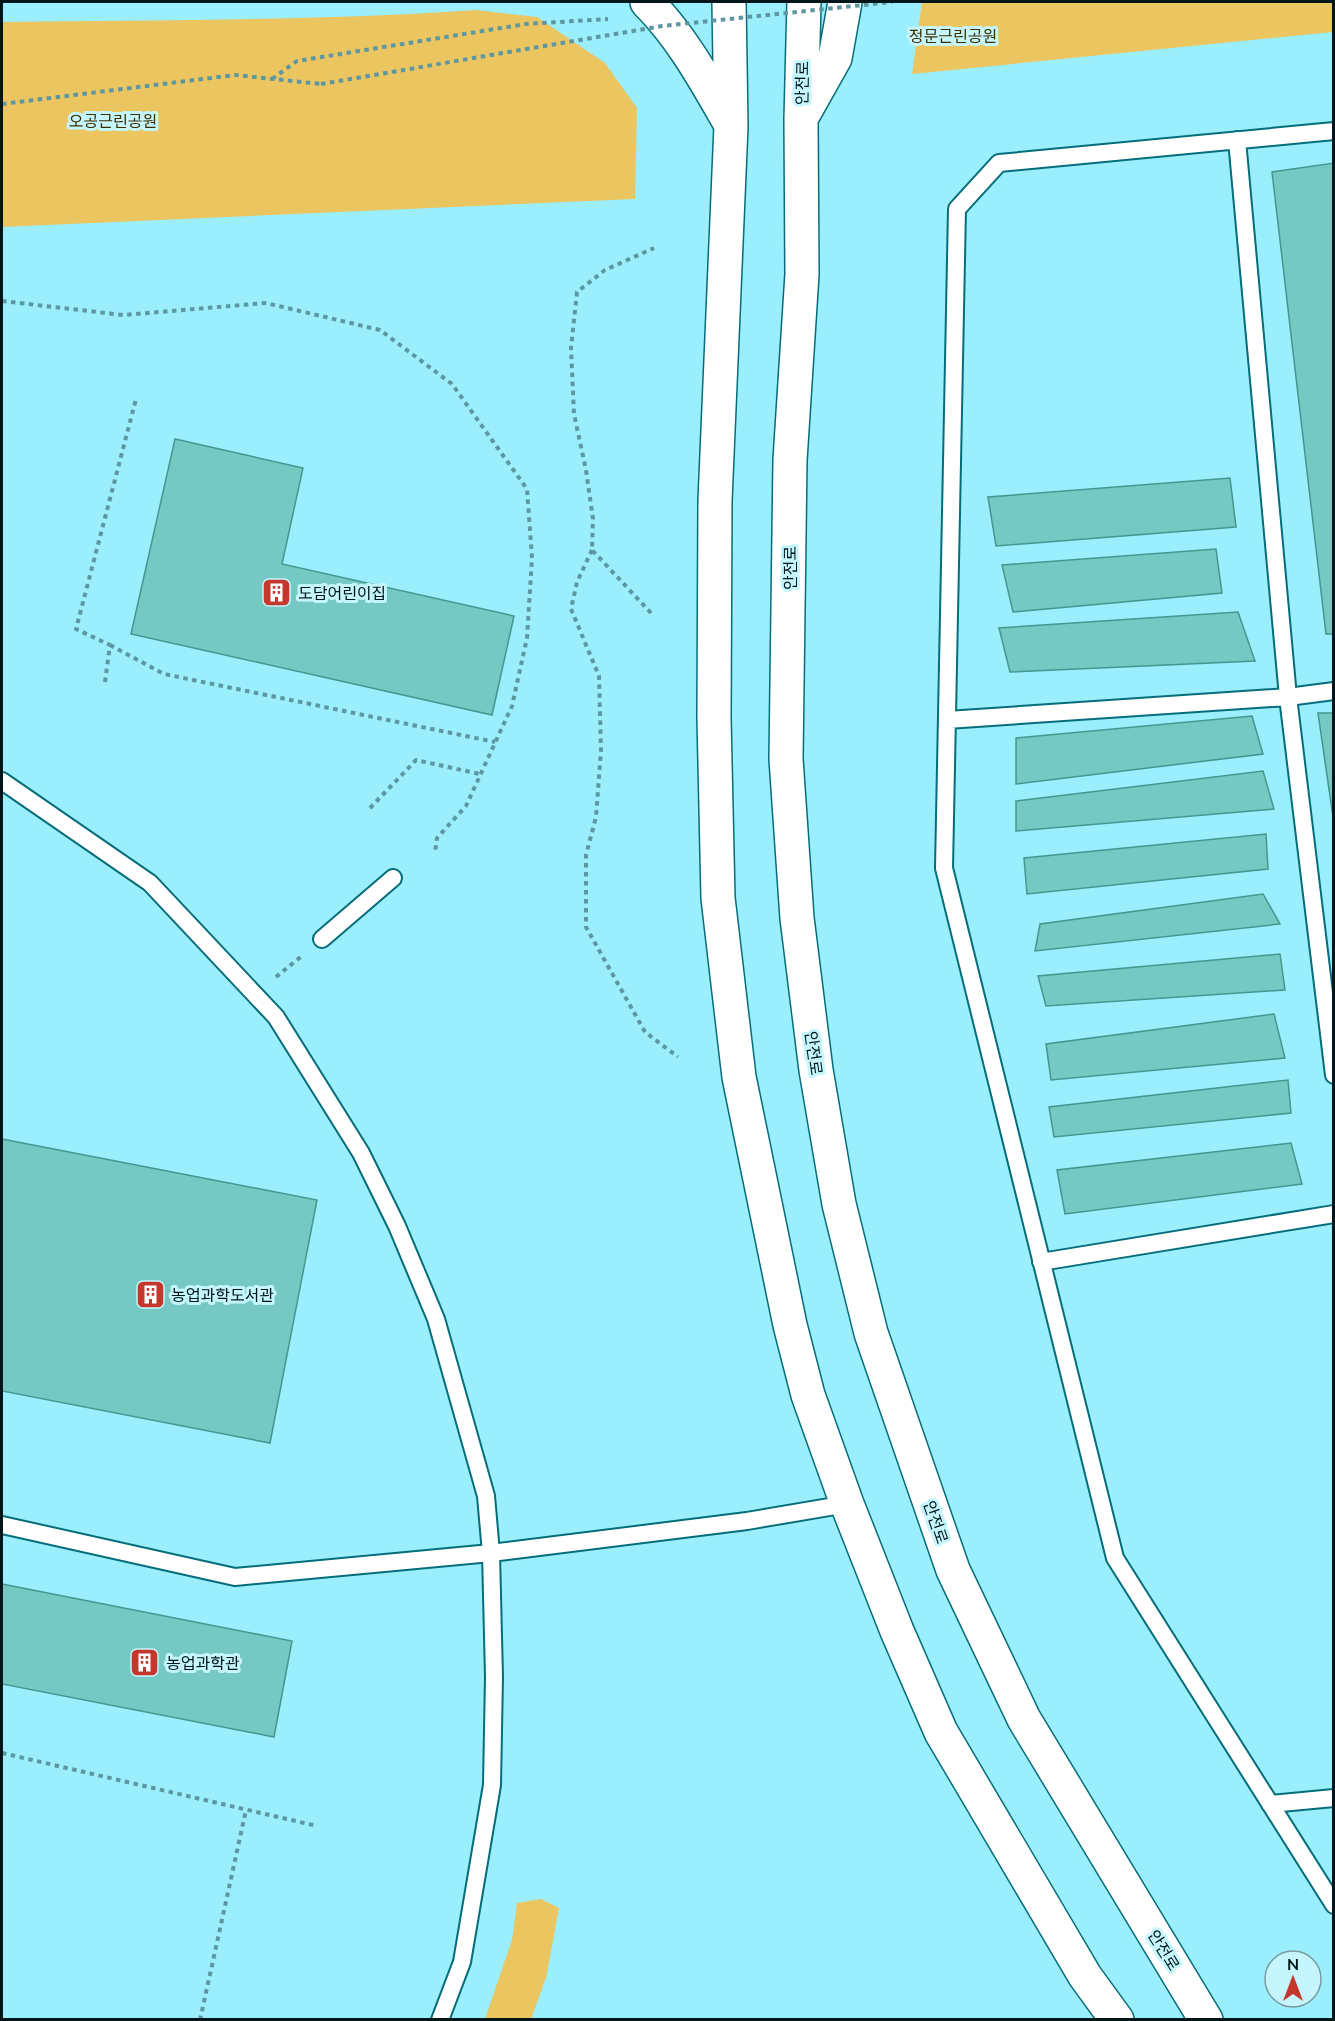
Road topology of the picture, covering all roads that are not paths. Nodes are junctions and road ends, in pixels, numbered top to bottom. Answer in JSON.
{"nodes":[{"id":1,"x":646,"y":2,"type":"edge"},
{"id":2,"x":729,"y":2,"type":"edge"},
{"id":3,"x":804,"y":2,"type":"edge"},
{"id":4,"x":845,"y":2,"type":"edge"},
{"id":5,"x":801,"y":119,"type":"junction"},
{"id":6,"x":732,"y":126,"type":"junction"},
{"id":7,"x":1334,"y":130,"type":"edge"},
{"id":8,"x":1237,"y":140,"type":"junction"},
{"id":9,"x":1334,"y":691,"type":"edge"},
{"id":10,"x":1288,"y":697,"type":"junction"},
{"id":11,"x":947,"y":720,"type":"junction"},
{"id":12,"x":2,"y":781,"type":"edge"},
{"id":13,"x":393,"y":878,"type":"dead end"},
{"id":14,"x":322,"y":939,"type":"dead end"},
{"id":15,"x":1334,"y":1075,"type":"edge"},
{"id":16,"x":1334,"y":1214,"type":"edge"},
{"id":17,"x":1041,"y":1262,"type":"junction"},
{"id":18,"x":847,"y":1504,"type":"junction"},
{"id":19,"x":2,"y":1525,"type":"edge"},
{"id":20,"x":491,"y":1553,"type":"junction"},
{"id":21,"x":1334,"y":1798,"type":"edge"},
{"id":22,"x":1269,"y":1804,"type":"junction"},
{"id":23,"x":1334,"y":1905,"type":"edge"},
{"id":24,"x":441,"y":2019,"type":"edge"},
{"id":25,"x":1117,"y":2019,"type":"edge"},
{"id":26,"x":1206,"y":2019,"type":"edge"}],
"edges":[{"from":1,"to":6,"type":"street"},
{"from":2,"to":6,"type":"street"},
{"from":3,"to":5,"type":"street","name":"안전로"},
{"from":4,"to":5,"type":"street"},
{"from":5,"to":26,"type":"street","name":"안전로"},
{"from":6,"to":18,"type":"street"},
{"from":7,"to":8,"type":"lane"},
{"from":8,"to":10,"type":"lane"},
{"from":8,"to":11,"type":"lane"},
{"from":9,"to":10,"type":"lane"},
{"from":10,"to":11,"type":"lane"},
{"from":10,"to":15,"type":"lane"},
{"from":11,"to":17,"type":"lane"},
{"from":12,"to":20,"type":"lane"},
{"from":13,"to":14,"type":"lane"},
{"from":16,"to":17,"type":"lane"},
{"from":17,"to":22,"type":"lane"},
{"from":18,"to":20,"type":"lane"},
{"from":18,"to":25,"type":"street"},
{"from":19,"to":20,"type":"lane"},
{"from":20,"to":24,"type":"lane"},
{"from":21,"to":22,"type":"lane"},
{"from":22,"to":23,"type":"lane"}]}
